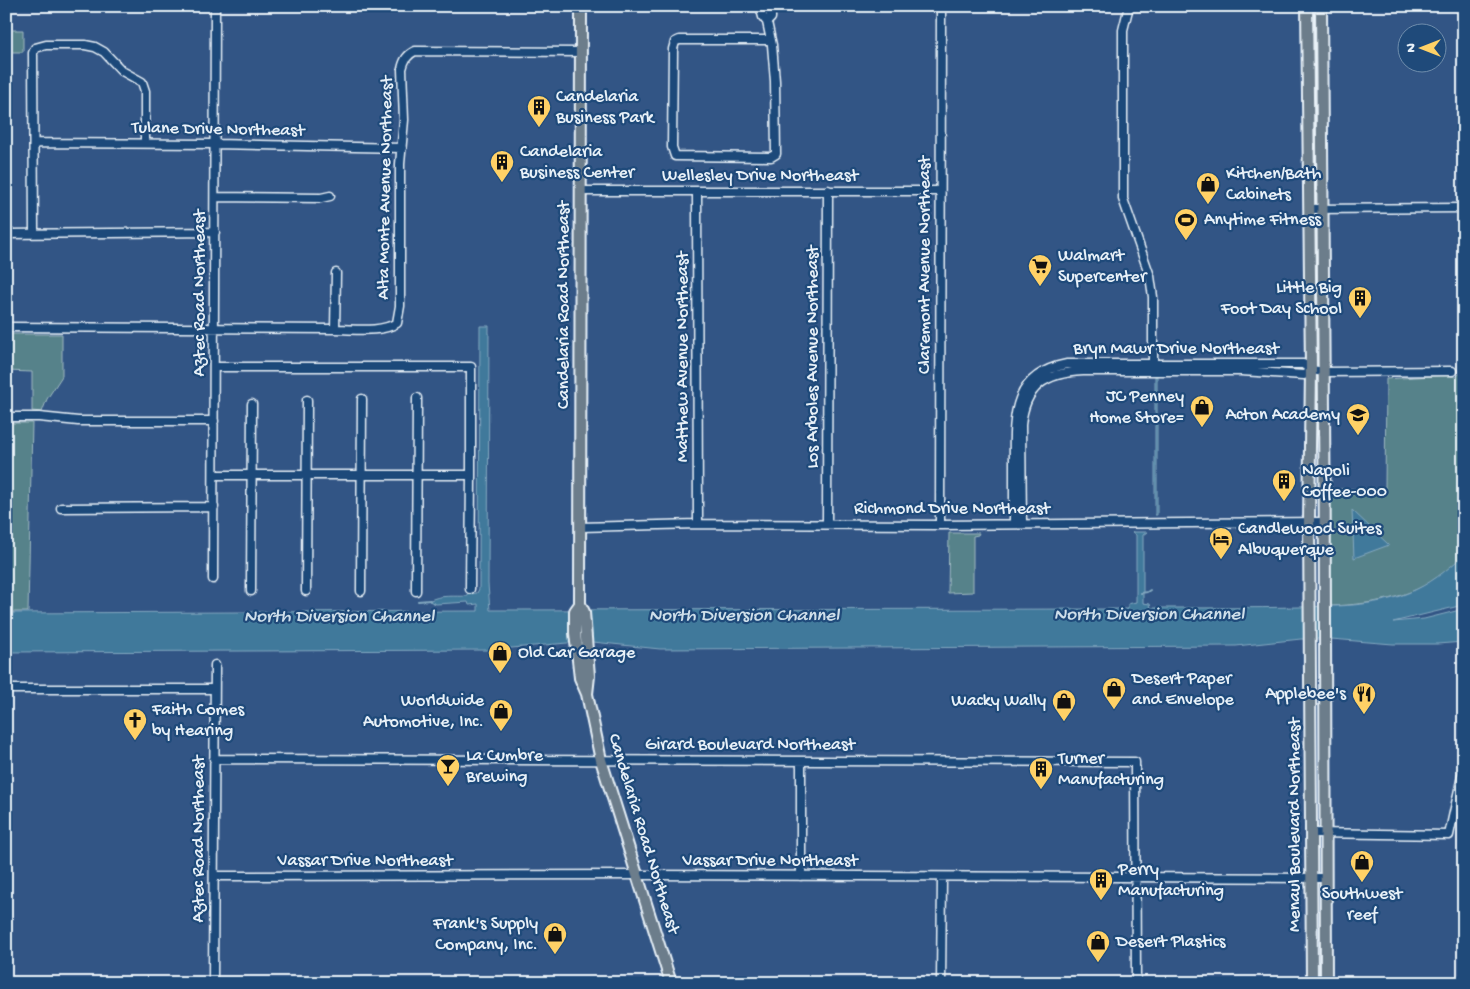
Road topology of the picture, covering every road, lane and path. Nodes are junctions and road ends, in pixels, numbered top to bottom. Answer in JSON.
{"nodes":[{"id":1,"x":215,"y":6,"type":"edge"},
{"id":2,"x":581,"y":6,"type":"edge"},
{"id":3,"x":760,"y":6,"type":"edge"},
{"id":4,"x":771,"y":6,"type":"edge"},
{"id":5,"x":941,"y":6,"type":"edge"},
{"id":6,"x":1128,"y":6,"type":"edge"},
{"id":7,"x":1307,"y":6,"type":"edge"},
{"id":8,"x":1321,"y":6,"type":"edge"},
{"id":9,"x":767,"y":22,"type":"junction"},
{"id":10,"x":770,"y":40,"type":"junction"},
{"id":11,"x":581,"y":52,"type":"junction"},
{"id":12,"x":34,"y":143,"type":"junction"},
{"id":13,"x":145,"y":143,"type":"junction"},
{"id":14,"x":215,"y":144,"type":"junction"},
{"id":15,"x":402,"y":148,"type":"junction"},
{"id":16,"x":828,"y":190,"type":"junction"},
{"id":17,"x":580,"y":191,"type":"junction"},
{"id":18,"x":697,"y":191,"type":"junction"},
{"id":19,"x":940,"y":191,"type":"junction"},
{"id":20,"x":330,"y":196,"type":"dead end"},
{"id":21,"x":215,"y":197,"type":"junction"},
{"id":22,"x":1464,"y":208,"type":"edge"},
{"id":23,"x":1309,"y":209,"type":"junction"},
{"id":24,"x":1324,"y":209,"type":"junction"},
{"id":25,"x":215,"y":232,"type":"junction"},
{"id":26,"x":34,"y":233,"type":"junction"},
{"id":27,"x":6,"y":234,"type":"edge"},
{"id":28,"x":336,"y":273,"type":"dead end"},
{"id":29,"x":6,"y":327,"type":"edge"},
{"id":30,"x":214,"y":327,"type":"junction"},
{"id":31,"x":335,"y":329,"type":"junction"},
{"id":32,"x":215,"y":367,"type":"junction"},
{"id":33,"x":1153,"y":367,"type":"junction"},
{"id":34,"x":1311,"y":370,"type":"junction"},
{"id":35,"x":1452,"y":371,"type":"dead end"},
{"id":36,"x":1325,"y":372,"type":"junction"},
{"id":37,"x":417,"y":398,"type":"dead end"},
{"id":38,"x":362,"y":399,"type":"dead end"},
{"id":39,"x":307,"y":400,"type":"dead end"},
{"id":40,"x":252,"y":404,"type":"dead end"},
{"id":41,"x":6,"y":417,"type":"edge"},
{"id":42,"x":214,"y":421,"type":"junction"},
{"id":43,"x":214,"y":475,"type":"junction"},
{"id":44,"x":252,"y":475,"type":"junction"},
{"id":45,"x":307,"y":475,"type":"junction"},
{"id":46,"x":362,"y":475,"type":"junction"},
{"id":47,"x":417,"y":475,"type":"junction"},
{"id":48,"x":471,"y":475,"type":"junction"},
{"id":49,"x":61,"y":508,"type":"dead end"},
{"id":50,"x":214,"y":508,"type":"junction"},
{"id":51,"x":1309,"y":522,"type":"junction"},
{"id":52,"x":1324,"y":522,"type":"junction"},
{"id":53,"x":698,"y":524,"type":"junction"},
{"id":54,"x":827,"y":524,"type":"junction"},
{"id":55,"x":1018,"y":524,"type":"junction"},
{"id":56,"x":940,"y":525,"type":"junction"},
{"id":57,"x":580,"y":527,"type":"junction"},
{"id":58,"x":214,"y":579,"type":"dead end"},
{"id":59,"x":470,"y":589,"type":"dead end"},
{"id":60,"x":251,"y":591,"type":"dead end"},
{"id":61,"x":306,"y":591,"type":"dead end"},
{"id":62,"x":416,"y":591,"type":"dead end"},
{"id":63,"x":361,"y":592,"type":"dead end"},
{"id":64,"x":215,"y":665,"type":"dead end"},
{"id":65,"x":6,"y":689,"type":"edge"},
{"id":66,"x":214,"y":689,"type":"junction"},
{"id":67,"x":214,"y":759,"type":"junction"},
{"id":68,"x":602,"y":760,"type":"junction"},
{"id":69,"x":801,"y":761,"type":"junction"},
{"id":70,"x":1464,"y":767,"type":"edge"},
{"id":71,"x":1311,"y":833,"type":"junction"},
{"id":72,"x":1326,"y":833,"type":"junction"},
{"id":73,"x":214,"y":876,"type":"junction"},
{"id":74,"x":638,"y":876,"type":"junction"},
{"id":75,"x":801,"y":876,"type":"junction"},
{"id":76,"x":1136,"y":877,"type":"junction"},
{"id":77,"x":942,"y":878,"type":"junction"},
{"id":78,"x":1311,"y":878,"type":"junction"},
{"id":79,"x":1326,"y":878,"type":"junction"},
{"id":80,"x":213,"y":983,"type":"edge"},
{"id":81,"x":671,"y":983,"type":"edge"},
{"id":82,"x":941,"y":983,"type":"edge"},
{"id":83,"x":1136,"y":983,"type":"edge"},
{"id":84,"x":1312,"y":983,"type":"edge"},
{"id":85,"x":1326,"y":983,"type":"edge"}],
"edges":[{"from":1,"to":14,"type":"street","name":"Aztec Road Northeast"},
{"from":2,"to":11,"type":"main road","name":"Candelaria Road Northeast"},
{"from":3,"to":9,"type":"street"},
{"from":4,"to":9,"type":"street"},
{"from":5,"to":19,"type":"street","name":"Claremont Avenue Northeast"},
{"from":6,"to":33,"type":"street"},
{"from":7,"to":23,"type":"main road","name":"Menaul Boulevard Northeast"},
{"from":8,"to":24,"type":"main road","name":"Menaul Boulevard Northeast"},
{"from":9,"to":10,"type":"street"},
{"from":10,"to":10,"type":"street"},
{"from":11,"to":15,"type":"street","name":"Alta Monte Avenue Northeast"},
{"from":11,"to":17,"type":"main road","name":"Candelaria Road Northeast"},
{"from":12,"to":13,"type":"street","name":"Tulane Drive Northeast"},
{"from":12,"to":13,"type":"street"},
{"from":12,"to":26,"type":"street"},
{"from":13,"to":14,"type":"street","name":"Tulane Drive Northeast"},
{"from":14,"to":15,"type":"street","name":"Tulane Drive Northeast"},
{"from":14,"to":21,"type":"street","name":"Aztec Road Northeast"},
{"from":15,"to":31,"type":"street","name":"Alta Monte Avenue Northeast"},
{"from":16,"to":18,"type":"street","name":"Wellesley Drive Northeast"},
{"from":16,"to":19,"type":"street","name":"Wellesley Drive Northeast"},
{"from":16,"to":54,"type":"street","name":"Los Arboles Avenue Northeast"},
{"from":17,"to":18,"type":"street","name":"Wellesley Drive Northeast"},
{"from":17,"to":57,"type":"main road","name":"Candelaria Road Northeast"},
{"from":18,"to":53,"type":"street","name":"Matthew Avenue Northeast"},
{"from":19,"to":56,"type":"street","name":"Claremont Avenue Northeast"},
{"from":20,"to":21,"type":"street"},
{"from":21,"to":25,"type":"street","name":"Aztec Road Northeast"},
{"from":22,"to":24,"type":"street"},
{"from":23,"to":24,"type":"street"},
{"from":23,"to":34,"type":"main road","name":"Menaul Boulevard Northeast"},
{"from":24,"to":36,"type":"main road","name":"Menaul Boulevard Northeast"},
{"from":25,"to":26,"type":"street"},
{"from":25,"to":30,"type":"street","name":"Aztec Road Northeast"},
{"from":26,"to":27,"type":"street"},
{"from":28,"to":31,"type":"street"},
{"from":29,"to":30,"type":"street"},
{"from":30,"to":31,"type":"street"},
{"from":30,"to":32,"type":"street","name":"Aztec Road Northeast"},
{"from":32,"to":42,"type":"street","name":"Aztec Road Northeast"},
{"from":32,"to":48,"type":"street"},
{"from":33,"to":34,"type":"street","name":"Bryn Mawr Drive Northeast"},
{"from":33,"to":55,"type":"street","name":"Bryn Mawr Drive Northeast"},
{"from":34,"to":36,"type":"street","name":"Bryn Mawr Drive Northeast"},
{"from":34,"to":51,"type":"main road","name":"Menaul Boulevard Northeast"},
{"from":35,"to":36,"type":"street","name":"Bryn Mawr Drive Northeast"},
{"from":36,"to":52,"type":"main road","name":"Menaul Boulevard Northeast"},
{"from":37,"to":47,"type":"street"},
{"from":38,"to":46,"type":"street"},
{"from":39,"to":45,"type":"street"},
{"from":40,"to":44,"type":"street"},
{"from":41,"to":42,"type":"street"},
{"from":42,"to":43,"type":"street","name":"Aztec Road Northeast"},
{"from":43,"to":44,"type":"street"},
{"from":43,"to":50,"type":"street","name":"Aztec Road Northeast"},
{"from":44,"to":45,"type":"street"},
{"from":44,"to":60,"type":"street"},
{"from":45,"to":46,"type":"street"},
{"from":45,"to":61,"type":"street"},
{"from":46,"to":47,"type":"street"},
{"from":46,"to":63,"type":"street"},
{"from":47,"to":48,"type":"street"},
{"from":47,"to":62,"type":"street"},
{"from":48,"to":59,"type":"street"},
{"from":49,"to":50,"type":"street"},
{"from":50,"to":58,"type":"street","name":"Aztec Road Northeast"},
{"from":51,"to":52,"type":"street","name":"Richmond Drive Northeast"},
{"from":51,"to":55,"type":"street","name":"Richmond Drive Northeast"},
{"from":51,"to":71,"type":"main road","name":"Menaul Boulevard Northeast"},
{"from":52,"to":72,"type":"main road","name":"Menaul Boulevard Northeast"},
{"from":53,"to":54,"type":"street","name":"Richmond Drive Northeast"},
{"from":53,"to":57,"type":"street","name":"Richmond Drive Northeast"},
{"from":54,"to":56,"type":"street","name":"Richmond Drive Northeast"},
{"from":55,"to":56,"type":"street","name":"Richmond Drive Northeast"},
{"from":57,"to":68,"type":"main road","name":"Candelaria Road Northeast"},
{"from":64,"to":66,"type":"street","name":"Aztec Road Northeast"},
{"from":65,"to":66,"type":"street"},
{"from":66,"to":67,"type":"street","name":"Aztec Road Northeast"},
{"from":67,"to":68,"type":"street","name":"Girard Boulevard Northeast"},
{"from":67,"to":73,"type":"street","name":"Aztec Road Northeast"},
{"from":68,"to":69,"type":"street","name":"Girard Boulevard Northeast"},
{"from":68,"to":74,"type":"main road","name":"Candelaria Road Northeast"},
{"from":69,"to":75,"type":"street"},
{"from":69,"to":76,"type":"street","name":"Girard Boulevard Northeast"},
{"from":70,"to":72,"type":"street"},
{"from":71,"to":72,"type":"street"},
{"from":71,"to":78,"type":"main road","name":"Menaul Boulevard Northeast"},
{"from":72,"to":79,"type":"main road","name":"Menaul Boulevard Northeast"},
{"from":73,"to":74,"type":"street","name":"Vassar Drive Northeast"},
{"from":73,"to":80,"type":"street","name":"Aztec Road Northeast"},
{"from":74,"to":75,"type":"street","name":"Vassar Drive Northeast"},
{"from":74,"to":81,"type":"main road","name":"Candelaria Road Northeast"},
{"from":75,"to":77,"type":"street","name":"Vassar Drive Northeast"},
{"from":76,"to":77,"type":"street","name":"Vassar Drive Northeast"},
{"from":76,"to":78,"type":"street","name":"Vassar Drive Northeast"},
{"from":76,"to":83,"type":"street"},
{"from":77,"to":82,"type":"street"},
{"from":78,"to":79,"type":"street","name":"Vassar Drive Northeast"},
{"from":78,"to":84,"type":"main road","name":"Menaul Boulevard Northeast"},
{"from":79,"to":85,"type":"main road","name":"Menaul Boulevard Northeast"}]}
